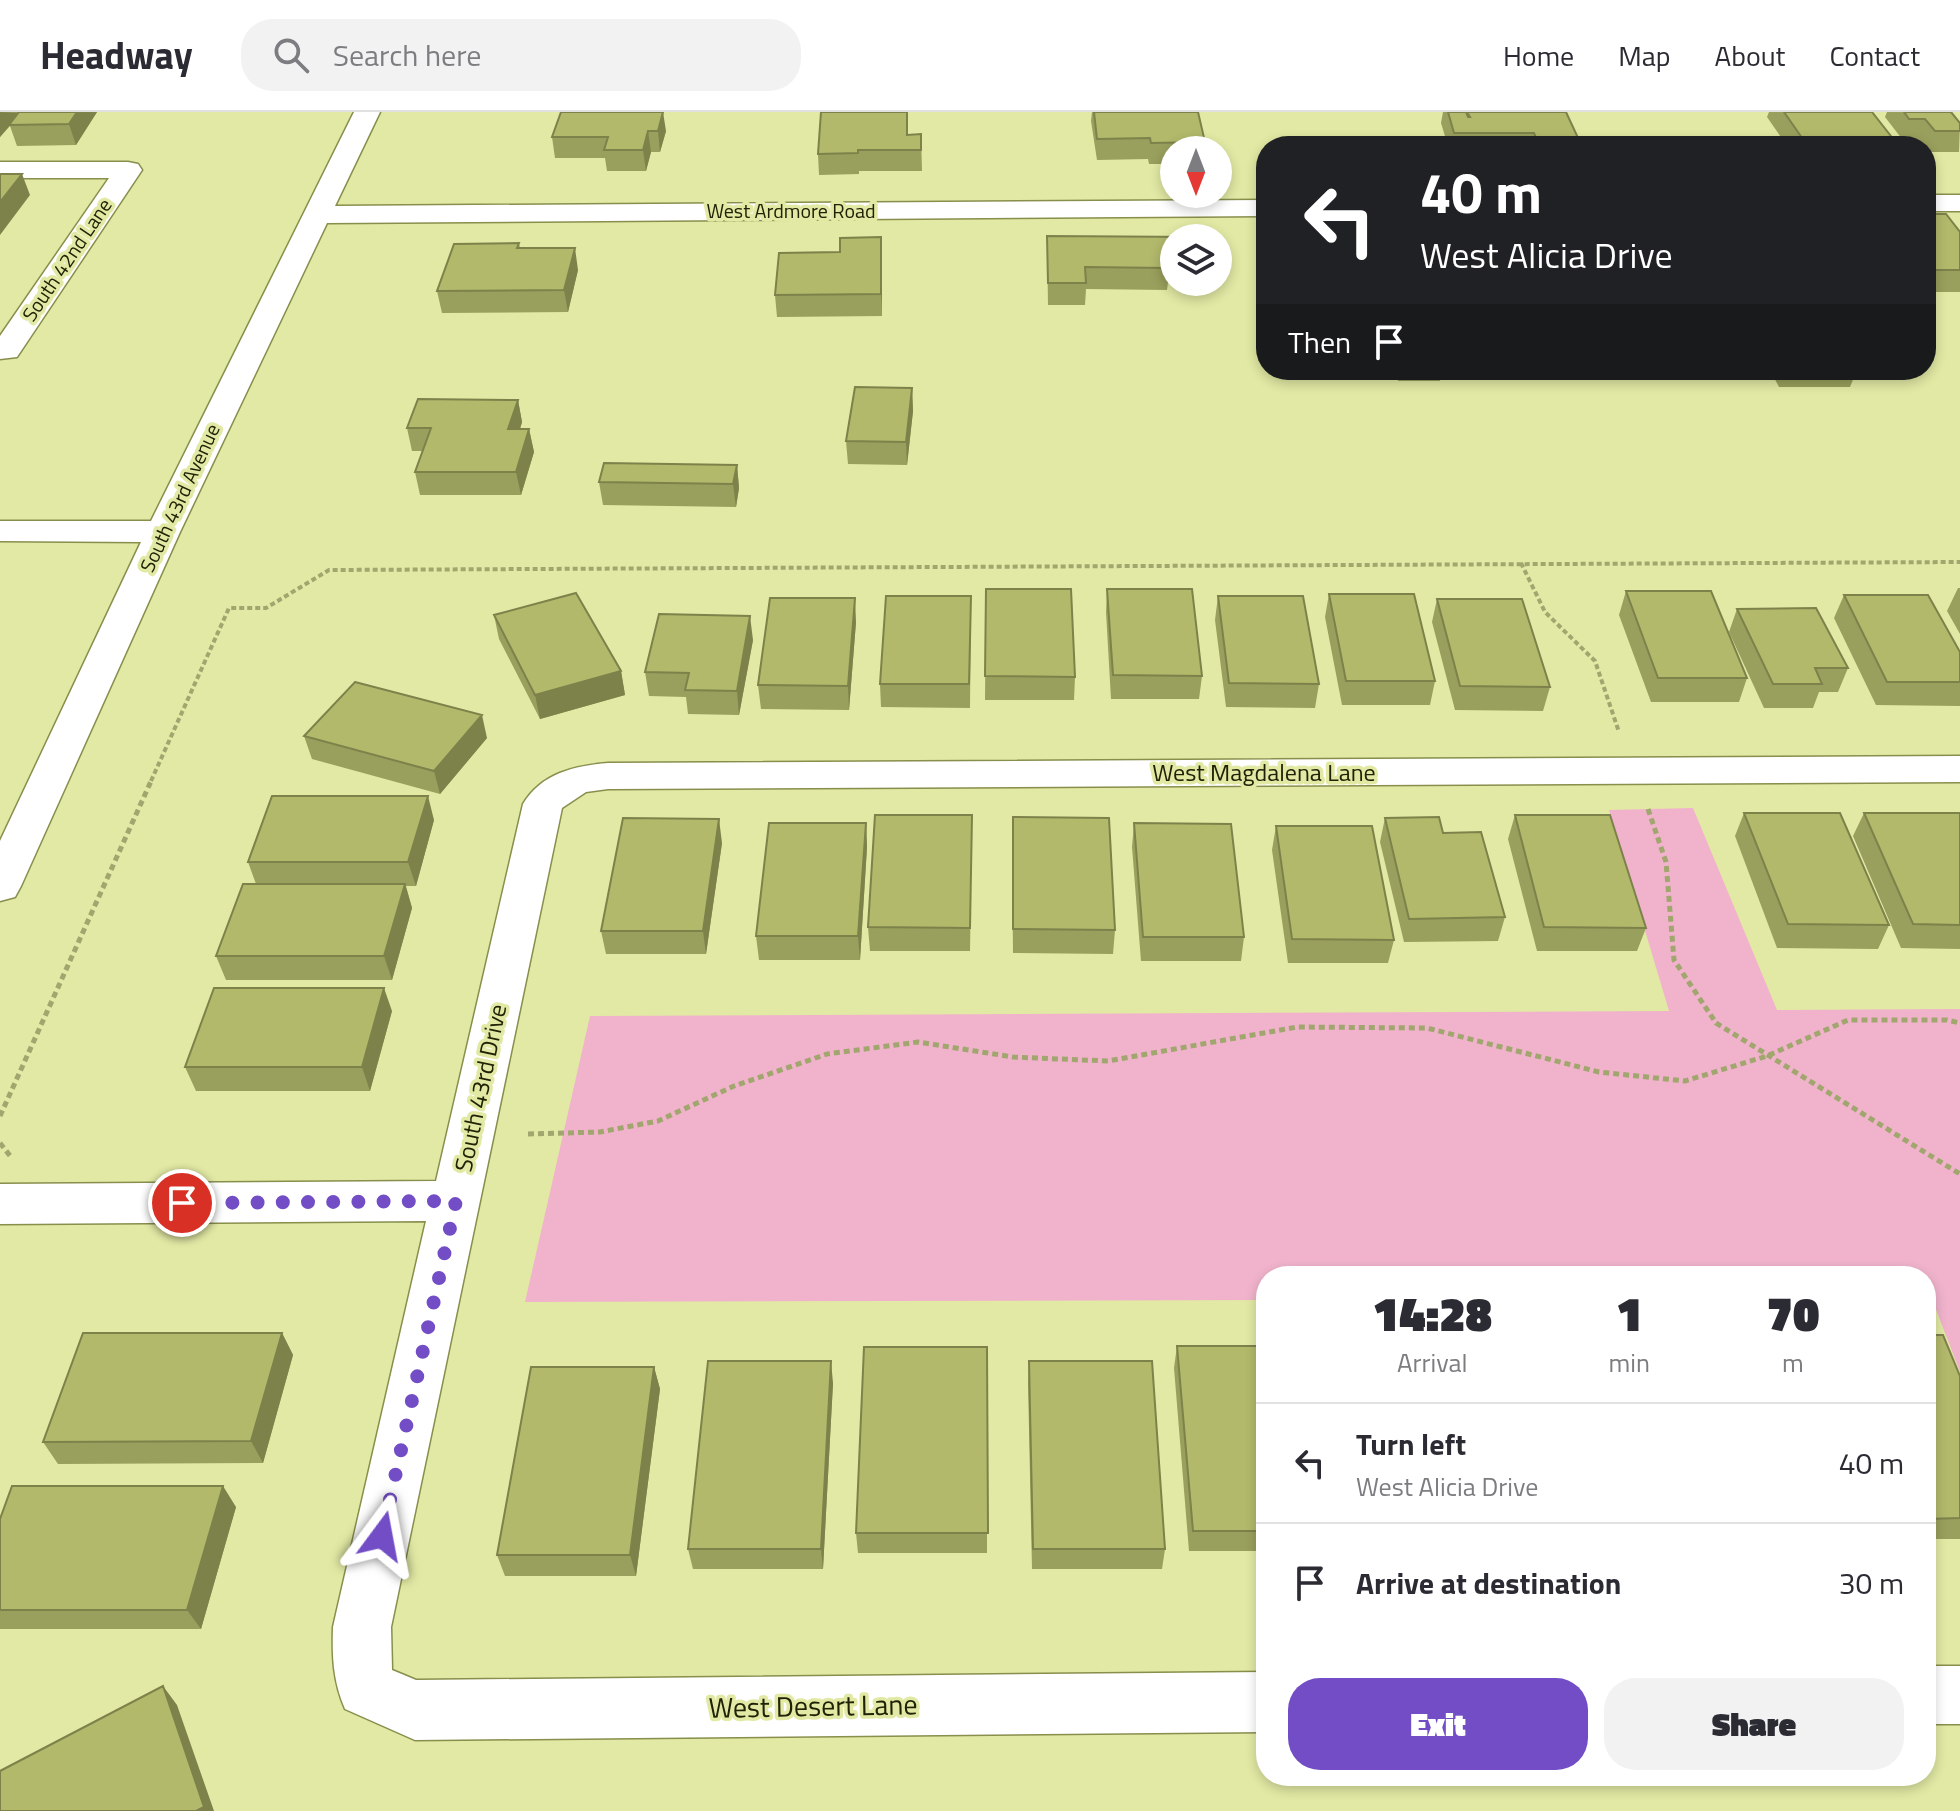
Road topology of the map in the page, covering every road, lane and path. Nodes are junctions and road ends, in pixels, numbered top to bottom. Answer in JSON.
{"nodes":[{"id":1,"x":367,"y":112,"type":"edge"},
{"id":2,"x":0,"y":170,"type":"edge"},
{"id":3,"x":1936,"y":203,"type":"edge"},
{"id":4,"x":1960,"y":203,"type":"edge"},
{"id":5,"x":1256,"y":208,"type":"edge"},
{"id":6,"x":316,"y":215,"type":"junction"},
{"id":7,"x":3,"y":350,"type":"edge"},
{"id":8,"x":0,"y":531,"type":"edge"},
{"id":9,"x":163,"y":532,"type":"junction"},
{"id":10,"x":1960,"y":562,"type":"edge"},
{"id":11,"x":1521,"y":563,"type":"junction"},
{"id":12,"x":1621,"y":738,"type":"dead end"},
{"id":13,"x":1960,"y":769,"type":"edge"},
{"id":14,"x":568,"y":782,"type":"joint"},
{"id":15,"x":1645,"y":801,"type":"dead end"},
{"id":16,"x":0,"y":886,"type":"edge"},
{"id":17,"x":1960,"y":1023,"type":"edge"},
{"id":18,"x":1767,"y":1056,"type":"junction"},
{"id":19,"x":0,"y":1116,"type":"edge"},
{"id":20,"x":528,"y":1134,"type":"dead end"},
{"id":21,"x":1960,"y":1174,"type":"edge"},
{"id":22,"x":456,"y":1201,"type":"junction"},
{"id":23,"x":0,"y":1204,"type":"edge"},
{"id":24,"x":366,"y":1688,"type":"joint"},
{"id":25,"x":1936,"y":1695,"type":"edge"},
{"id":26,"x":1960,"y":1695,"type":"edge"},
{"id":27,"x":1256,"y":1702,"type":"edge"}],
"edges":[{"from":1,"to":6,"type":"street","name":"South 43rd Avenue"},
{"from":2,"to":7,"type":"street","name":"South 42nd Lane"},
{"from":3,"to":4,"type":"street"},
{"from":5,"to":6,"type":"street","name":"West Ardmore Road"},
{"from":6,"to":9,"type":"street","name":"South 43rd Avenue"},
{"from":8,"to":9,"type":"street"},
{"from":9,"to":16,"type":"street","name":"South 43rd Avenue"},
{"from":10,"to":11,"type":"path"},
{"from":11,"to":12,"type":"path"},
{"from":11,"to":19,"type":"path"},
{"from":13,"to":14,"type":"street","name":"West Magdalena Lane"},
{"from":14,"to":22,"type":"street","name":"South 43rd Drive"},
{"from":15,"to":18,"type":"path"},
{"from":17,"to":18,"type":"path"},
{"from":18,"to":20,"type":"path"},
{"from":18,"to":21,"type":"path"},
{"from":22,"to":23,"type":"street"},
{"from":22,"to":24,"type":"street","name":"South 43rd Drive"},
{"from":24,"to":27,"type":"street","name":"West Desert Lane"},
{"from":25,"to":26,"type":"street"}]}
